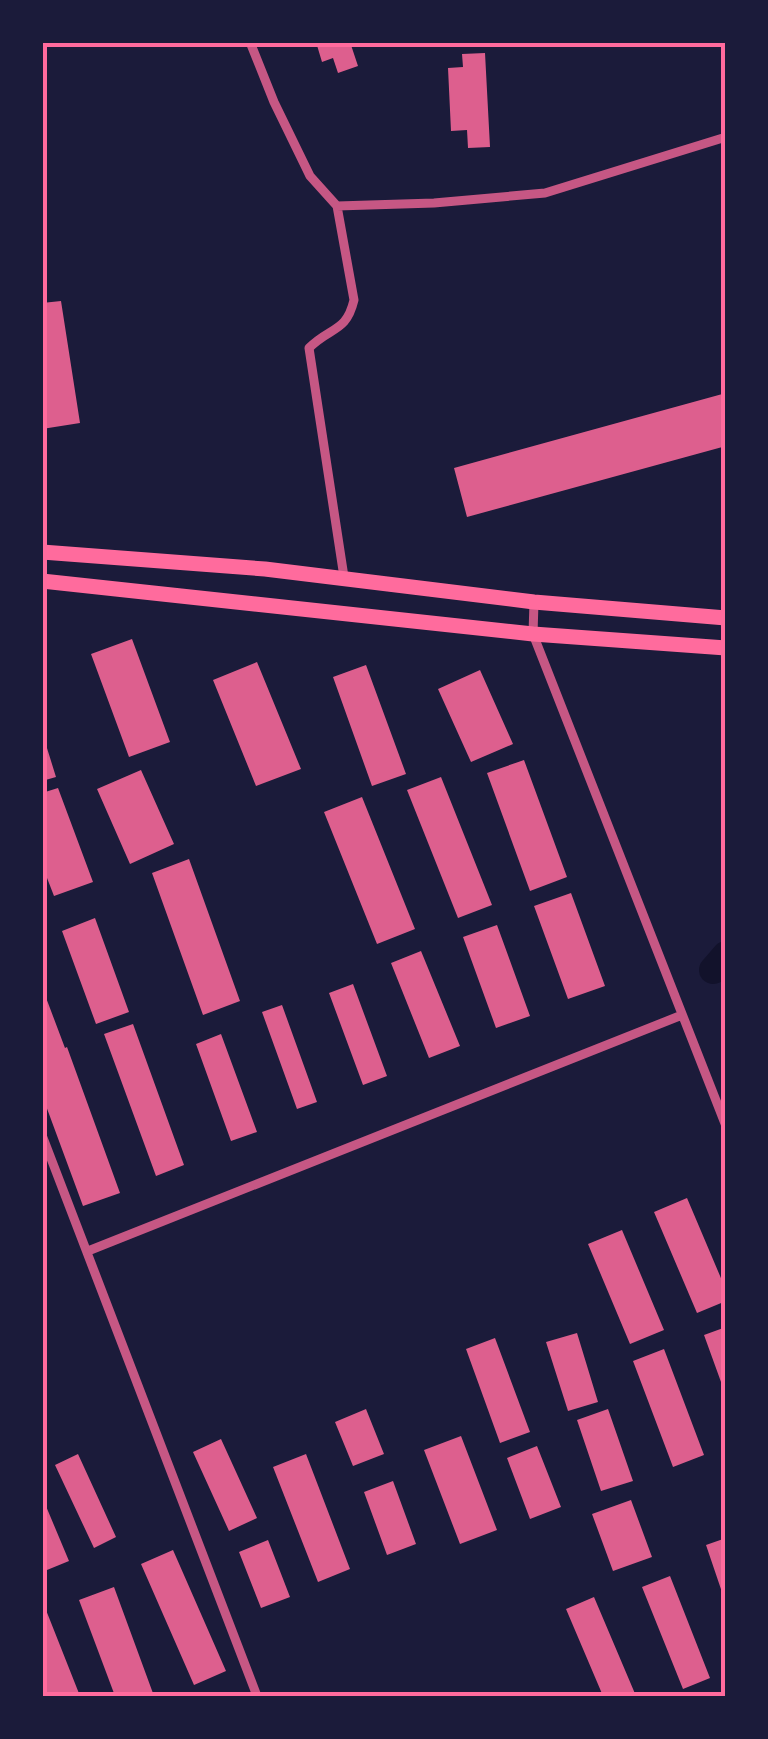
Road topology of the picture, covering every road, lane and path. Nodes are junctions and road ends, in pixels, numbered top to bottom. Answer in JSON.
{"nodes":[{"id":1,"x":250,"y":42,"type":"edge"},
{"id":2,"x":726,"y":136,"type":"edge"},
{"id":3,"x":337,"y":206,"type":"junction"},
{"id":4,"x":42,"y":552,"type":"edge"},
{"id":5,"x":344,"y":577,"type":"junction"},
{"id":6,"x":42,"y":581,"type":"edge"},
{"id":7,"x":534,"y":602,"type":"junction"},
{"id":8,"x":726,"y":618,"type":"edge"},
{"id":9,"x":533,"y":634,"type":"junction"},
{"id":10,"x":726,"y":648,"type":"edge"},
{"id":11,"x":682,"y":1015,"type":"junction"},
{"id":12,"x":726,"y":1126,"type":"edge"},
{"id":13,"x":42,"y":1134,"type":"edge"},
{"id":14,"x":88,"y":1251,"type":"junction"},
{"id":15,"x":257,"y":1696,"type":"edge"}],
"edges":[{"from":1,"to":3,"type":"street"},
{"from":2,"to":3,"type":"street"},
{"from":3,"to":5,"type":"street"},
{"from":4,"to":5,"type":"main road"},
{"from":5,"to":7,"type":"main road"},
{"from":6,"to":9,"type":"main road"},
{"from":7,"to":8,"type":"main road"},
{"from":7,"to":9,"type":"street"},
{"from":9,"to":10,"type":"main road"},
{"from":9,"to":11,"type":"street"},
{"from":11,"to":12,"type":"street"},
{"from":11,"to":14,"type":"street"},
{"from":13,"to":14,"type":"street"},
{"from":14,"to":15,"type":"street"}]}
